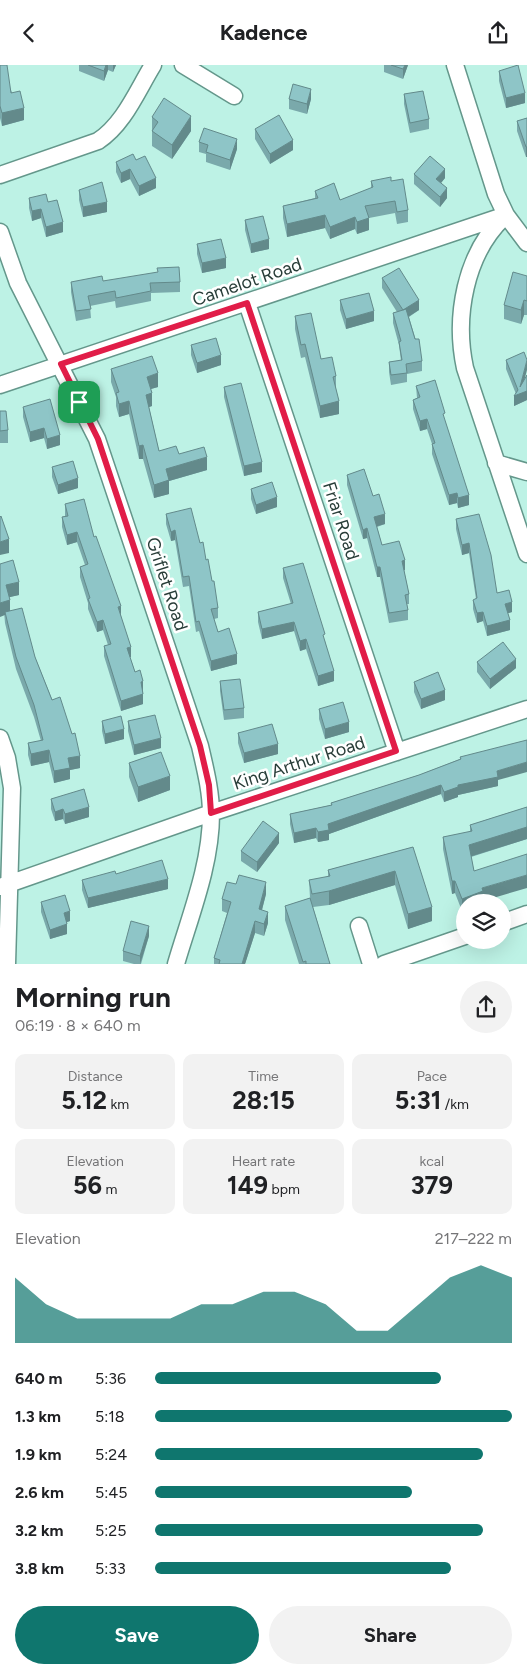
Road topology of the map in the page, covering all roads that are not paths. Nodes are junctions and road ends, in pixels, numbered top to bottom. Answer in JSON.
{"nodes":[{"id":1,"x":153,"y":65,"type":"edge"},
{"id":2,"x":183,"y":65,"type":"edge"},
{"id":3,"x":455,"y":65,"type":"edge"},
{"id":4,"x":234,"y":96,"type":"dead end"},
{"id":5,"x":0,"y":175,"type":"edge"},
{"id":6,"x":506,"y":215,"type":"junction"},
{"id":7,"x":0,"y":232,"type":"edge"},
{"id":8,"x":527,"y":243,"type":"edge"},
{"id":9,"x":247,"y":303,"type":"junction"},
{"id":10,"x":61,"y":364,"type":"junction"},
{"id":11,"x":0,"y":385,"type":"edge"},
{"id":12,"x":496,"y":463,"type":"junction"},
{"id":13,"x":527,"y":472,"type":"edge"},
{"id":14,"x":527,"y":554,"type":"edge"},
{"id":15,"x":527,"y":709,"type":"edge"},
{"id":16,"x":0,"y":738,"type":"edge"},
{"id":17,"x":396,"y":751,"type":"junction"},
{"id":18,"x":211,"y":813,"type":"junction"},
{"id":19,"x":4,"y":885,"type":"edge"},
{"id":20,"x":527,"y":915,"type":"edge"},
{"id":21,"x":511,"y":920,"type":"edge"},
{"id":22,"x":359,"y":926,"type":"dead end"},
{"id":23,"x":456,"y":939,"type":"edge"},
{"id":24,"x":8,"y":964,"type":"edge"},
{"id":25,"x":176,"y":964,"type":"edge"},
{"id":26,"x":371,"y":964,"type":"edge"},
{"id":27,"x":384,"y":964,"type":"edge"}],
"edges":[{"from":1,"to":5,"type":"street"},
{"from":2,"to":4,"type":"street"},
{"from":3,"to":6,"type":"street"},
{"from":6,"to":8,"type":"street"},
{"from":6,"to":9,"type":"street","name":"Camelot Road"},
{"from":6,"to":12,"type":"street"},
{"from":7,"to":10,"type":"street","name":"Griflet Road"},
{"from":9,"to":10,"type":"street","name":"Camelot Road"},
{"from":9,"to":17,"type":"street","name":"Friar Road"},
{"from":10,"to":11,"type":"street","name":"Camelot Road"},
{"from":10,"to":18,"type":"street","name":"Griflet Road"},
{"from":12,"to":13,"type":"street"},
{"from":12,"to":14,"type":"street"},
{"from":15,"to":17,"type":"street","name":"King Arthur Road"},
{"from":16,"to":19,"type":"street"},
{"from":17,"to":18,"type":"street","name":"King Arthur Road"},
{"from":18,"to":19,"type":"street","name":"King Arthur Road"},
{"from":18,"to":25,"type":"street","name":"Griflet Road"},
{"from":19,"to":24,"type":"street"},
{"from":20,"to":21,"type":"street"},
{"from":22,"to":26,"type":"street"},
{"from":23,"to":27,"type":"street"}]}
